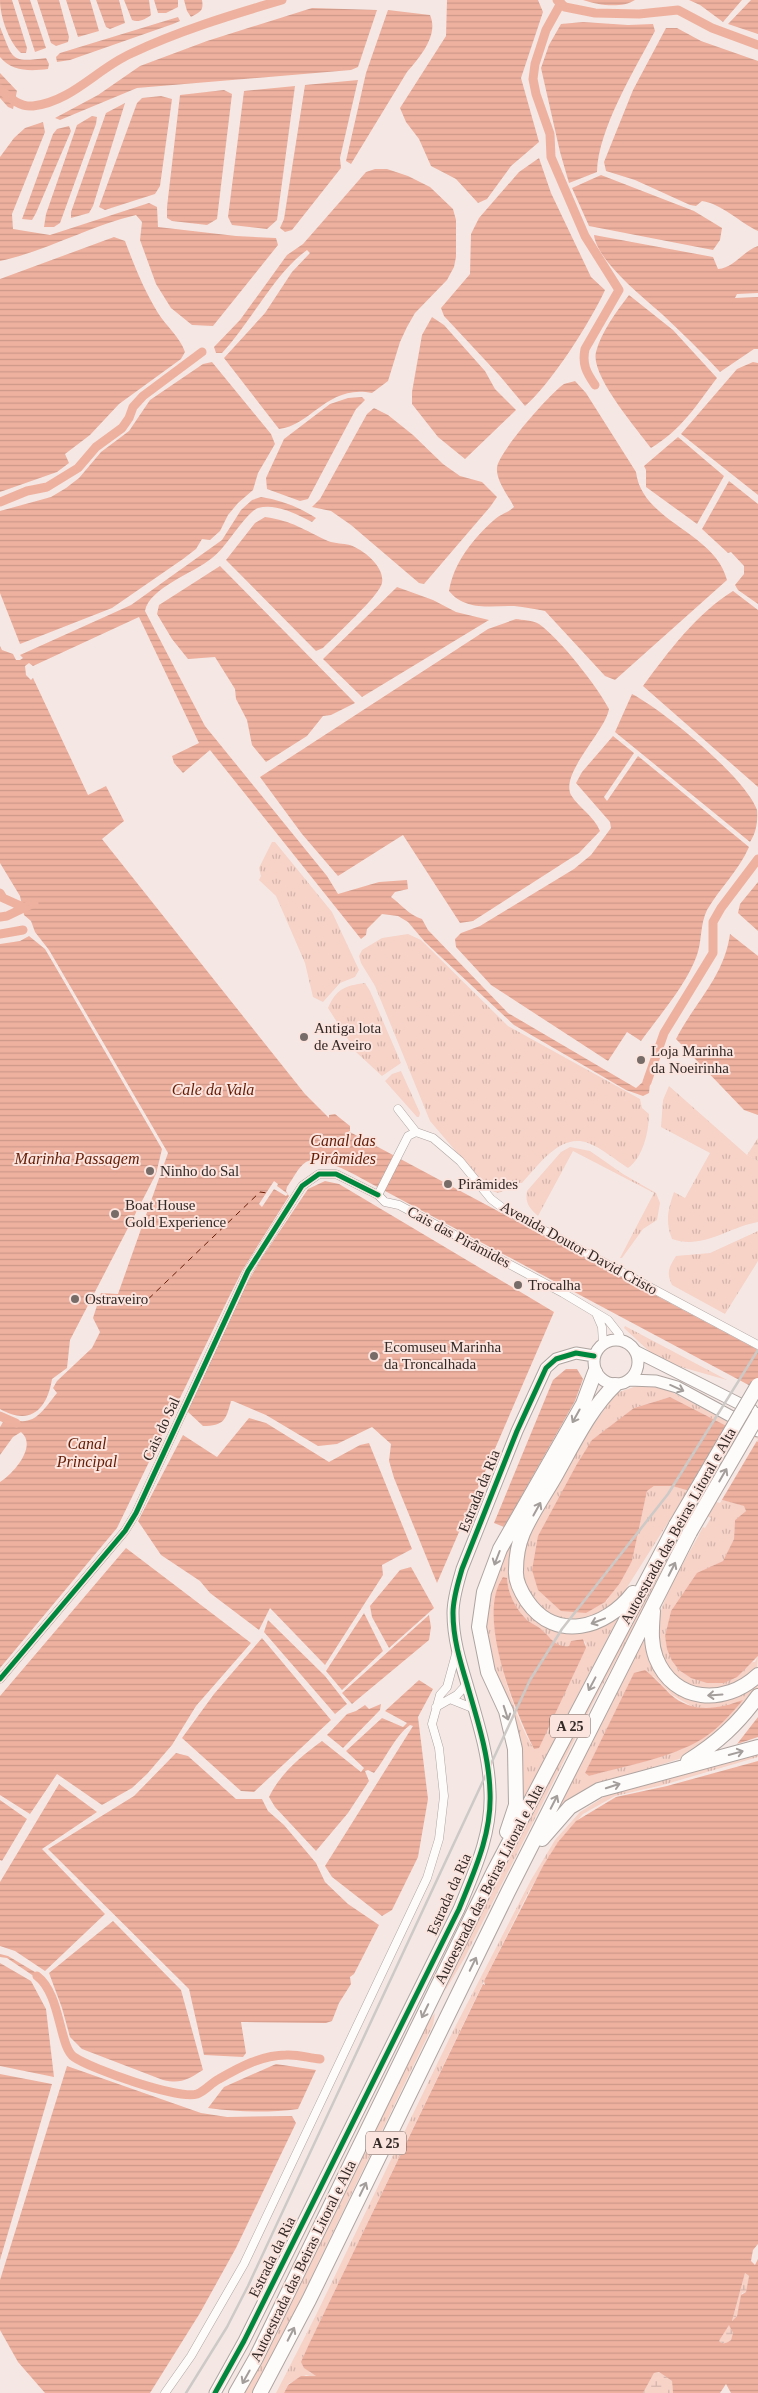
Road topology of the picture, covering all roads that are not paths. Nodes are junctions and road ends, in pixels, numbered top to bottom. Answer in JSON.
{"nodes":[{"id":1,"x":398,"y":1109,"type":"dead end"},
{"id":2,"x":416,"y":1132,"type":"junction"},
{"id":3,"x":319,"y":1174,"type":"joint"},
{"id":4,"x":379,"y":1193,"type":"junction"},
{"id":5,"x":596,"y":1314,"type":"junction"},
{"id":6,"x":621,"y":1340,"type":"junction"},
{"id":7,"x":603,"y":1344,"type":"junction"},
{"id":8,"x":758,"y":1345,"type":"edge"},
{"id":9,"x":635,"y":1351,"type":"junction"},
{"id":10,"x":594,"y":1356,"type":"junction"},
{"id":11,"x":595,"y":1372,"type":"junction"},
{"id":12,"x":629,"y":1380,"type":"junction"},
{"id":13,"x":615,"y":1384,"type":"junction"},
{"id":14,"x":758,"y":1384,"type":"edge"},
{"id":15,"x":758,"y":1414,"type":"edge"},
{"id":16,"x":758,"y":1431,"type":"edge"},
{"id":17,"x":647,"y":1579,"type":"junction"},
{"id":18,"x":653,"y":1606,"type":"junction"},
{"id":19,"x":457,"y":1651,"type":"junction"},
{"id":20,"x":758,"y":1675,"type":"edge"},
{"id":21,"x":0,"y":1680,"type":"edge"},
{"id":22,"x":467,"y":1684,"type":"junction"},
{"id":23,"x":447,"y":1687,"type":"junction"},
{"id":24,"x":758,"y":1696,"type":"edge"},
{"id":25,"x":450,"y":1699,"type":"junction"},
{"id":26,"x":436,"y":1707,"type":"junction"},
{"id":27,"x":474,"y":1709,"type":"junction"},
{"id":28,"x":758,"y":1747,"type":"edge"},
{"id":29,"x":679,"y":1767,"type":"junction"},
{"id":30,"x":493,"y":1873,"type":"junction"},
{"id":31,"x":508,"y":1892,"type":"junction"},
{"id":32,"x":165,"y":2393,"type":"edge"},
{"id":33,"x":215,"y":2393,"type":"edge"},
{"id":34,"x":236,"y":2393,"type":"edge"},
{"id":35,"x":260,"y":2393,"type":"edge"}],
"edges":[{"from":1,"to":2,"type":"street","name":"Avenida Doutor David Cristo"},
{"from":2,"to":4,"type":"street"},
{"from":2,"to":8,"type":"street","name":"Avenida Doutor David Cristo"},
{"from":3,"to":4,"type":"street","name":"Cais das Pirâmides"},
{"from":3,"to":21,"type":"street","name":"Cais do Sal"},
{"from":4,"to":5,"type":"street","name":"Cais das Pirâmides"},
{"from":5,"to":6,"type":"street","name":"Cais das Pirâmides"},
{"from":5,"to":7,"type":"street"},
{"from":6,"to":7,"type":"street"},
{"from":6,"to":9,"type":"street"},
{"from":7,"to":10,"type":"street"},
{"from":9,"to":12,"type":"street"},
{"from":9,"to":15,"type":"street"},
{"from":10,"to":11,"type":"street"},
{"from":10,"to":19,"type":"street","name":"Estrada da Ria"},
{"from":11,"to":13,"type":"street"},
{"from":11,"to":30,"type":"highway","one_way":true},
{"from":12,"to":13,"type":"street"},
{"from":12,"to":16,"type":"street","one_way":true},
{"from":17,"to":13,"type":"highway","one_way":true},
{"from":14,"to":17,"type":"highway","name":"Autoestrada das Beiras Litoral e Alta","number":"A 25","bridge":true},
{"from":18,"to":15,"type":"highway","name":"Autoestrada das Beiras Litoral e Alta","number":"A 25","one_way":true,"bridge":true},
{"from":17,"to":30,"type":"highway","name":"Autoestrada das Beiras Litoral e Alta","number":"A 25","one_way":true},
{"from":20,"to":18,"type":"highway","one_way":true},
{"from":31,"to":18,"type":"highway","name":"Autoestrada das Beiras Litoral e Alta","number":"A 25","one_way":true},
{"from":19,"to":22,"type":"street","name":"Estrada da Ria"},
{"from":19,"to":23,"type":"street"},
{"from":22,"to":23,"type":"street"},
{"from":22,"to":25,"type":"street"},
{"from":22,"to":27,"type":"street","name":"Estrada da Ria"},
{"from":23,"to":26,"type":"street"},
{"from":24,"to":29,"type":"highway"},
{"from":25,"to":26,"type":"street"},
{"from":25,"to":27,"type":"street"},
{"from":26,"to":32,"type":"street"},
{"from":27,"to":33,"type":"street","name":"Estrada da Ria"},
{"from":29,"to":28,"type":"highway","one_way":true},
{"from":31,"to":29,"type":"highway","one_way":true},
{"from":30,"to":34,"type":"highway","name":"Autoestrada das Beiras Litoral e Alta","number":"A 25","one_way":true},
{"from":35,"to":31,"type":"highway","name":"Autoestrada das Beiras Litoral e Alta","number":"A 25","one_way":true}]}
